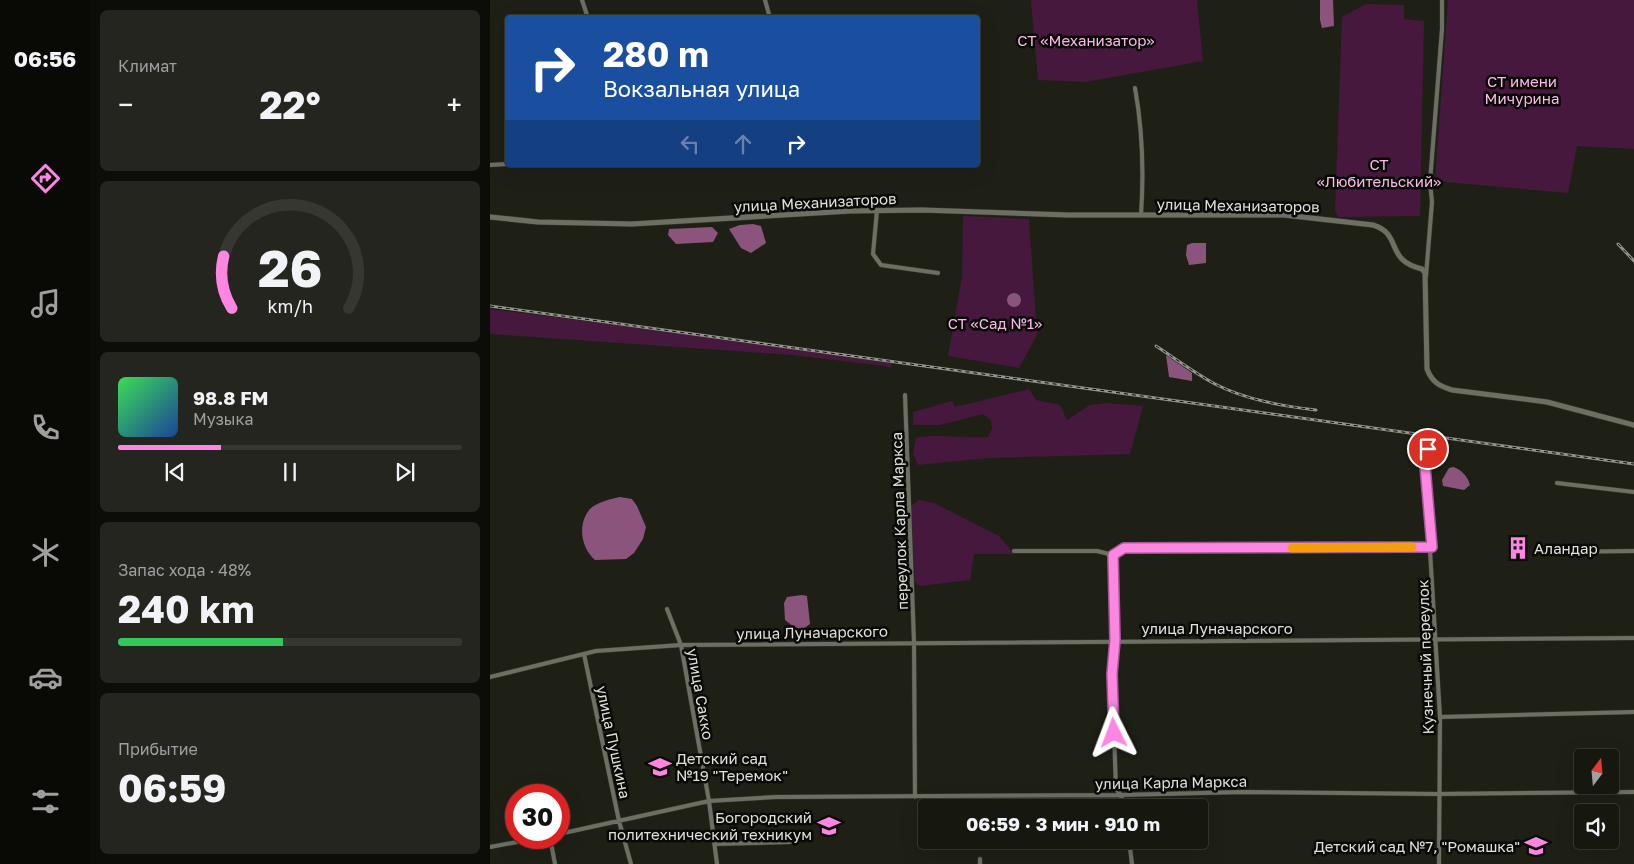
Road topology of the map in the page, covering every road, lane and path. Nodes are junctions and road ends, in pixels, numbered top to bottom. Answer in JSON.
{"nodes":[{"id":1,"x":582,"y":0,"type":"edge"},
{"id":2,"x":765,"y":0,"type":"edge"},
{"id":3,"x":1442,"y":0,"type":"edge"},
{"id":4,"x":587,"y":15,"type":"edge"},
{"id":5,"x":769,"y":15,"type":"edge"},
{"id":6,"x":1135,"y":88,"type":"dead end"},
{"id":7,"x":505,"y":164,"type":"edge"},
{"id":8,"x":490,"y":166,"type":"edge"},
{"id":9,"x":877,"y":210,"type":"junction"},
{"id":10,"x":1142,"y":215,"type":"junction"},
{"id":11,"x":490,"y":217,"type":"edge"},
{"id":12,"x":938,"y":273,"type":"dead end"},
{"id":13,"x":1426,"y":278,"type":"junction"},
{"id":14,"x":904,"y":395,"type":"dead end"},
{"id":15,"x":1634,"y":425,"type":"edge"},
{"id":16,"x":1428,"y":449,"type":"dead end"},
{"id":17,"x":1557,"y":483,"type":"dead end"},
{"id":18,"x":1634,"y":492,"type":"edge"},
{"id":19,"x":1432,"y":547,"type":"junction"},
{"id":20,"x":1014,"y":551,"type":"dead end"},
{"id":21,"x":1634,"y":551,"type":"edge"},
{"id":22,"x":1552,"y":552,"type":"dead end"},
{"id":23,"x":1113,"y":555,"type":"junction"},
{"id":24,"x":668,"y":609,"type":"dead end"},
{"id":25,"x":1435,"y":638,"type":"junction"},
{"id":26,"x":1634,"y":638,"type":"edge"},
{"id":27,"x":1115,"y":640,"type":"junction"},
{"id":28,"x":914,"y":642,"type":"junction"},
{"id":29,"x":681,"y":645,"type":"junction"},
{"id":30,"x":584,"y":654,"type":"junction"},
{"id":31,"x":490,"y":677,"type":"edge"},
{"id":32,"x":1634,"y":712,"type":"edge"},
{"id":33,"x":1440,"y":718,"type":"junction"},
{"id":34,"x":1634,"y":792,"type":"edge"},
{"id":35,"x":1438,"y":794,"type":"junction"},
{"id":36,"x":1121,"y":795,"type":"junction"},
{"id":37,"x":915,"y":797,"type":"junction"},
{"id":38,"x":1122,"y":799,"type":"edge"},
{"id":39,"x":709,"y":801,"type":"junction"},
{"id":40,"x":619,"y":821,"type":"junction"},
{"id":41,"x":570,"y":832,"type":"edge"},
{"id":42,"x":790,"y":842,"type":"dead end"},
{"id":43,"x":714,"y":844,"type":"junction"},
{"id":44,"x":505,"y":845,"type":"edge"},
{"id":45,"x":490,"y":848,"type":"edge"},
{"id":46,"x":552,"y":849,"type":"edge"},
{"id":47,"x":1130,"y":849,"type":"edge"},
{"id":48,"x":980,"y":859,"type":"dead end"},
{"id":49,"x":555,"y":864,"type":"edge"},
{"id":50,"x":631,"y":864,"type":"edge"},
{"id":51,"x":717,"y":864,"type":"edge"},
{"id":52,"x":980,"y":864,"type":"edge"},
{"id":53,"x":1132,"y":864,"type":"edge"},
{"id":54,"x":1439,"y":864,"type":"edge"}],
"edges":[{"from":1,"to":4,"type":"street"},
{"from":2,"to":5,"type":"street"},
{"from":3,"to":13,"type":"street"},
{"from":6,"to":10,"type":"street","name":"улица Механизаторов"},
{"from":7,"to":8,"type":"street"},
{"from":9,"to":10,"type":"street","name":"улица Механизаторов"},
{"from":9,"to":11,"type":"street","name":"улица Механизаторов"},
{"from":9,"to":12,"type":"street"},
{"from":10,"to":13,"type":"street","name":"улица Механизаторов"},
{"from":13,"to":15,"type":"street"},
{"from":14,"to":28,"type":"street","name":"переулок Карла Маркса"},
{"from":16,"to":19,"type":"street","name":"Кузнечный переулок"},
{"from":17,"to":18,"type":"street"},
{"from":19,"to":23,"type":"street"},
{"from":19,"to":25,"type":"street","name":"Кузнечный переулок"},
{"from":20,"to":23,"type":"street"},
{"from":21,"to":22,"type":"street"},
{"from":23,"to":27,"type":"street"},
{"from":24,"to":29,"type":"street","name":"улица Сакко"},
{"from":25,"to":26,"type":"street","name":"улица Луначарского"},
{"from":25,"to":27,"type":"street","name":"улица Луначарского"},
{"from":25,"to":33,"type":"street","name":"Кузнечный переулок"},
{"from":27,"to":28,"type":"street","name":"улица Луначарского"},
{"from":27,"to":36,"type":"street"},
{"from":28,"to":29,"type":"street","name":"улица Луначарского"},
{"from":28,"to":37,"type":"street","name":"переулок Карла Маркса"},
{"from":29,"to":30,"type":"street","name":"улица Луначарского"},
{"from":29,"to":39,"type":"street","name":"улица Сакко"},
{"from":30,"to":31,"type":"street","name":"улица Луначарского"},
{"from":30,"to":40,"type":"street","name":"улица Пушкина"},
{"from":32,"to":33,"type":"street"},
{"from":33,"to":35,"type":"street","name":"Кузнечный переулок"},
{"from":34,"to":35,"type":"street","name":"улица Карла Маркса"},
{"from":35,"to":36,"type":"street","name":"улица Карла Маркса"},
{"from":35,"to":54,"type":"street","name":"Кузнечный переулок"},
{"from":36,"to":37,"type":"street","name":"улица Карла Маркса"},
{"from":36,"to":38,"type":"street"},
{"from":37,"to":39,"type":"street","name":"улица Карла Маркса"},
{"from":39,"to":40,"type":"street","name":"улица Карла Маркса"},
{"from":39,"to":43,"type":"street","name":"улица Сакко"},
{"from":40,"to":41,"type":"street","name":"улица Карла Маркса"},
{"from":40,"to":50,"type":"street","name":"улица Пушкина"},
{"from":42,"to":43,"type":"street"},
{"from":43,"to":51,"type":"street","name":"улица Сакко"},
{"from":44,"to":45,"type":"street"},
{"from":46,"to":49,"type":"street"},
{"from":47,"to":53,"type":"street"},
{"from":48,"to":52,"type":"street"}]}
